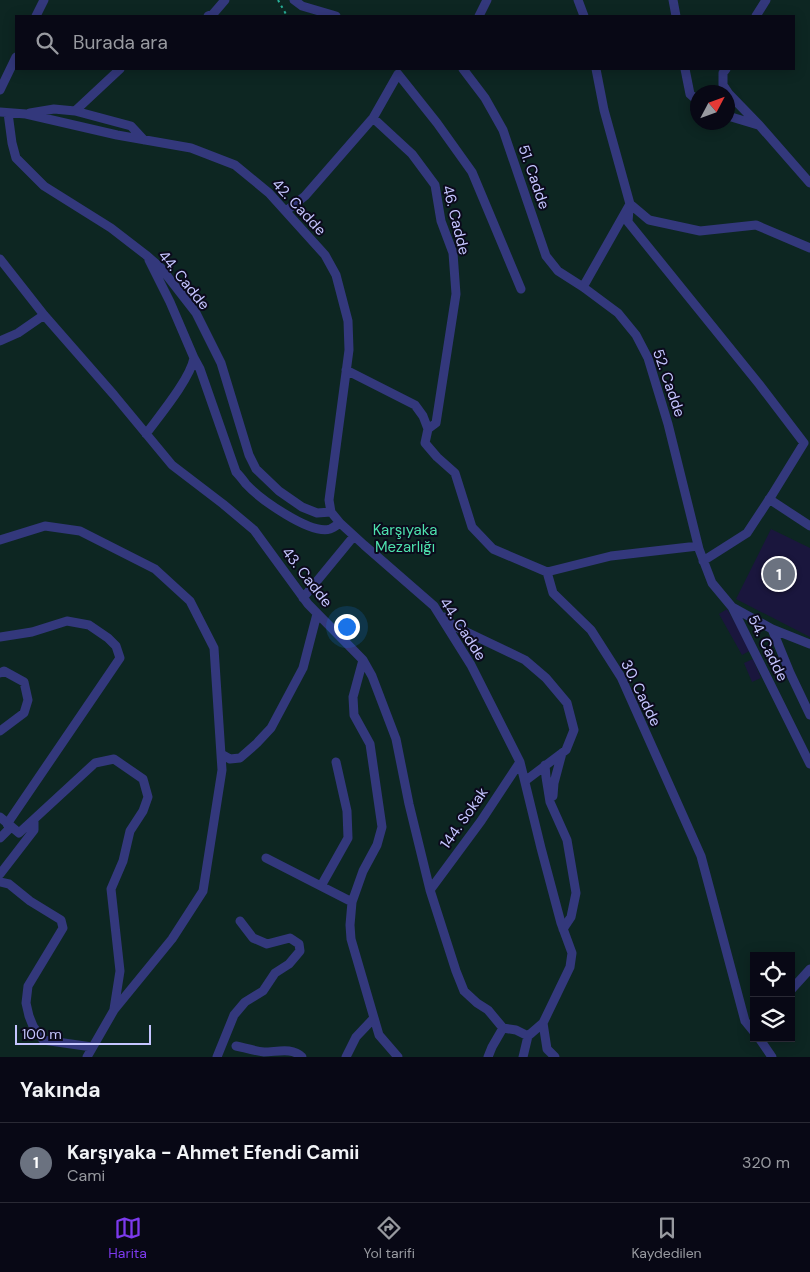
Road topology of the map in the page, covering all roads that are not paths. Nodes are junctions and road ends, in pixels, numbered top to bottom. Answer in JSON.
{"nodes":[{"id":1,"x":44,"y":0,"type":"edge"},
{"id":2,"x":224,"y":0,"type":"edge"},
{"id":3,"x":294,"y":0,"type":"edge"},
{"id":4,"x":487,"y":0,"type":"edge"},
{"id":5,"x":578,"y":0,"type":"edge"},
{"id":6,"x":673,"y":0,"type":"edge"},
{"id":7,"x":766,"y":0,"type":"edge"},
{"id":8,"x":36,"y":15,"type":"edge"},
{"id":9,"x":210,"y":15,"type":"edge"},
{"id":10,"x":333,"y":15,"type":"edge"},
{"id":11,"x":480,"y":15,"type":"edge"},
{"id":12,"x":584,"y":15,"type":"edge"},
{"id":13,"x":676,"y":15,"type":"edge"},
{"id":14,"x":757,"y":15,"type":"edge"},
{"id":15,"x":15,"y":59,"type":"edge"},
{"id":16,"x":119,"y":70,"type":"edge"},
{"id":17,"x":464,"y":70,"type":"edge"},
{"id":18,"x":596,"y":70,"type":"edge"},
{"id":19,"x":685,"y":70,"type":"edge"},
{"id":20,"x":725,"y":70,"type":"edge"},
{"id":21,"x":0,"y":90,"type":"edge"},
{"id":22,"x":690,"y":94,"type":"edge"},
{"id":23,"x":75,"y":111,"type":"junction"},
{"id":24,"x":4,"y":112,"type":"edge"},
{"id":25,"x":26,"y":114,"type":"junction"},
{"id":26,"x":373,"y":118,"type":"junction"},
{"id":27,"x":735,"y":118,"type":"edge"},
{"id":28,"x":760,"y":126,"type":"junction"},
{"id":29,"x":144,"y":140,"type":"junction"},
{"id":30,"x":810,"y":183,"type":"edge"},
{"id":31,"x":630,"y":204,"type":"junction"},
{"id":32,"x":286,"y":211,"type":"junction"},
{"id":33,"x":810,"y":248,"type":"edge"},
{"id":34,"x":146,"y":255,"type":"junction"},
{"id":35,"x":0,"y":259,"type":"edge"},
{"id":36,"x":583,"y":287,"type":"junction"},
{"id":37,"x":521,"y":289,"type":"dead end"},
{"id":38,"x":44,"y":316,"type":"junction"},
{"id":39,"x":0,"y":341,"type":"edge"},
{"id":40,"x":194,"y":358,"type":"junction"},
{"id":41,"x":346,"y":370,"type":"junction"},
{"id":42,"x":428,"y":429,"type":"junction"},
{"id":43,"x":146,"y":434,"type":"junction"},
{"id":44,"x":769,"y":499,"type":"junction"},
{"id":45,"x":331,"y":512,"type":"junction"},
{"id":46,"x":340,"y":522,"type":"junction"},
{"id":47,"x":810,"y":526,"type":"edge"},
{"id":48,"x":354,"y":536,"type":"junction"},
{"id":49,"x":0,"y":540,"type":"edge"},
{"id":50,"x":698,"y":546,"type":"junction"},
{"id":51,"x":704,"y":561,"type":"junction"},
{"id":52,"x":547,"y":572,"type":"junction"},
{"id":53,"x":303,"y":598,"type":"junction"},
{"id":54,"x":434,"y":606,"type":"junction"},
{"id":55,"x":732,"y":607,"type":"junction"},
{"id":56,"x":316,"y":614,"type":"junction"},
{"id":57,"x":772,"y":629,"type":"junction"},
{"id":58,"x":0,"y":637,"type":"edge"},
{"id":59,"x":810,"y":644,"type":"edge"},
{"id":60,"x":363,"y":660,"type":"junction"},
{"id":61,"x":0,"y":673,"type":"edge"},
{"id":62,"x":810,"y":715,"type":"edge"},
{"id":63,"x":0,"y":731,"type":"edge"},
{"id":64,"x":562,"y":753,"type":"junction"},
{"id":65,"x":221,"y":754,"type":"junction"},
{"id":66,"x":336,"y":762,"type":"dead end"},
{"id":67,"x":520,"y":762,"type":"junction"},
{"id":68,"x":810,"y":764,"type":"edge"},
{"id":69,"x":545,"y":765,"type":"junction"},
{"id":70,"x":525,"y":781,"type":"junction"},
{"id":71,"x":552,"y":806,"type":"junction"},
{"id":72,"x":34,"y":820,"type":"junction"},
{"id":73,"x":6,"y":823,"type":"edge"},
{"id":74,"x":0,"y":838,"type":"edge"},
{"id":75,"x":266,"y":858,"type":"dead end"},
{"id":76,"x":0,"y":874,"type":"edge"},
{"id":77,"x":0,"y":882,"type":"edge"},
{"id":78,"x":321,"y":886,"type":"junction"},
{"id":79,"x":430,"y":890,"type":"junction"},
{"id":80,"x":352,"y":902,"type":"junction"},
{"id":81,"x":240,"y":922,"type":"dead end"},
{"id":82,"x":563,"y":929,"type":"junction"},
{"id":83,"x":810,"y":969,"type":"edge"},
{"id":84,"x":795,"y":986,"type":"edge"},
{"id":85,"x":114,"y":1010,"type":"junction"},
{"id":86,"x":374,"y":1018,"type":"junction"},
{"id":87,"x":543,"y":1023,"type":"junction"},
{"id":88,"x":750,"y":1027,"type":"edge"},
{"id":89,"x":503,"y":1028,"type":"junction"},
{"id":90,"x":528,"y":1036,"type":"junction"},
{"id":91,"x":764,"y":1042,"type":"edge"},
{"id":92,"x":236,"y":1046,"type":"dead end"},
{"id":93,"x":92,"y":1048,"type":"junction"},
{"id":94,"x":87,"y":1057,"type":"edge"},
{"id":95,"x":217,"y":1057,"type":"edge"},
{"id":96,"x":302,"y":1057,"type":"edge"},
{"id":97,"x":346,"y":1057,"type":"edge"},
{"id":98,"x":398,"y":1057,"type":"edge"},
{"id":99,"x":488,"y":1057,"type":"edge"},
{"id":100,"x":523,"y":1057,"type":"edge"},
{"id":101,"x":555,"y":1057,"type":"edge"},
{"id":102,"x":772,"y":1057,"type":"edge"}],
"edges":[{"from":1,"to":8,"type":"lane"},
{"from":2,"to":9,"type":"lane"},
{"from":3,"to":10,"type":"lane"},
{"from":4,"to":11,"type":"lane"},
{"from":5,"to":12,"type":"lane"},
{"from":6,"to":13,"type":"lane"},
{"from":7,"to":14,"type":"lane"},
{"from":15,"to":21,"type":"lane"},
{"from":16,"to":23,"type":"lane"},
{"from":17,"to":36,"type":"lane","name":"51. Cadde"},
{"from":18,"to":31,"type":"lane"},
{"from":19,"to":22,"type":"lane"},
{"from":20,"to":28,"type":"lane"},
{"from":23,"to":25,"type":"lane"},
{"from":23,"to":29,"type":"lane"},
{"from":24,"to":25,"type":"lane","name":"42. Cadde"},
{"from":24,"to":34,"type":"lane","name":"44. Cadde"},
{"from":25,"to":29,"type":"lane","name":"42. Cadde"},
{"from":26,"to":32,"type":"lane"},
{"from":26,"to":37,"type":"lane"},
{"from":26,"to":42,"type":"lane","name":"46. Cadde"},
{"from":27,"to":28,"type":"lane"},
{"from":28,"to":30,"type":"lane"},
{"from":29,"to":32,"type":"lane","name":"42. Cadde"},
{"from":31,"to":33,"type":"lane"},
{"from":31,"to":36,"type":"lane"},
{"from":31,"to":44,"type":"lane"},
{"from":32,"to":41,"type":"lane","name":"42. Cadde"},
{"from":34,"to":40,"type":"lane"},
{"from":34,"to":45,"type":"lane","name":"44. Cadde"},
{"from":35,"to":38,"type":"lane","name":"43. Cadde"},
{"from":36,"to":50,"type":"lane","name":"52. Cadde"},
{"from":38,"to":39,"type":"lane"},
{"from":38,"to":43,"type":"lane","name":"43. Cadde"},
{"from":40,"to":43,"type":"lane"},
{"from":40,"to":46,"type":"lane"},
{"from":41,"to":42,"type":"lane"},
{"from":41,"to":45,"type":"lane","name":"42. Cadde"},
{"from":42,"to":52,"type":"lane"},
{"from":43,"to":53,"type":"lane","name":"43. Cadde"},
{"from":44,"to":47,"type":"lane"},
{"from":44,"to":51,"type":"lane"},
{"from":45,"to":46,"type":"lane","name":"44. Cadde"},
{"from":46,"to":48,"type":"lane","name":"44. Cadde"},
{"from":48,"to":53,"type":"lane"},
{"from":48,"to":54,"type":"lane","name":"44. Cadde"},
{"from":49,"to":65,"type":"lane"},
{"from":50,"to":51,"type":"lane","name":"54. Cadde"},
{"from":50,"to":52,"type":"lane"},
{"from":51,"to":55,"type":"lane","name":"54. Cadde"},
{"from":52,"to":88,"type":"lane","name":"30. Cadde"},
{"from":53,"to":56,"type":"lane","name":"43. Cadde"},
{"from":54,"to":64,"type":"lane"},
{"from":54,"to":67,"type":"lane","name":"44. Cadde"},
{"from":55,"to":57,"type":"lane"},
{"from":55,"to":68,"type":"lane","name":"54. Cadde"},
{"from":56,"to":60,"type":"lane","name":"43. Cadde"},
{"from":56,"to":65,"type":"lane"},
{"from":57,"to":59,"type":"lane"},
{"from":57,"to":62,"type":"lane"},
{"from":58,"to":73,"type":"lane"},
{"from":60,"to":79,"type":"lane","name":"43. Cadde"},
{"from":60,"to":80,"type":"lane"},
{"from":61,"to":63,"type":"lane"},
{"from":64,"to":69,"type":"lane"},
{"from":64,"to":71,"type":"lane"},
{"from":65,"to":85,"type":"lane"},
{"from":66,"to":78,"type":"lane"},
{"from":67,"to":70,"type":"lane","name":"44. Cadde"},
{"from":67,"to":79,"type":"lane","name":"144. Sokak"},
{"from":69,"to":70,"type":"lane"},
{"from":69,"to":71,"type":"lane"},
{"from":70,"to":82,"type":"lane","name":"44. Cadde"},
{"from":71,"to":82,"type":"lane"},
{"from":72,"to":73,"type":"lane"},
{"from":72,"to":76,"type":"lane"},
{"from":72,"to":85,"type":"lane"},
{"from":73,"to":74,"type":"lane"},
{"from":75,"to":78,"type":"lane"},
{"from":77,"to":93,"type":"lane"},
{"from":78,"to":80,"type":"lane"},
{"from":79,"to":89,"type":"lane","name":"43. Cadde"},
{"from":80,"to":86,"type":"lane"},
{"from":81,"to":95,"type":"lane"},
{"from":82,"to":87,"type":"lane","name":"44. Cadde"},
{"from":83,"to":84,"type":"lane"},
{"from":85,"to":93,"type":"lane"},
{"from":86,"to":97,"type":"lane"},
{"from":86,"to":98,"type":"lane"},
{"from":87,"to":90,"type":"lane"},
{"from":87,"to":101,"type":"lane"},
{"from":89,"to":90,"type":"lane"},
{"from":89,"to":99,"type":"lane"},
{"from":90,"to":100,"type":"lane"},
{"from":91,"to":102,"type":"lane"},
{"from":92,"to":96,"type":"lane"},
{"from":93,"to":94,"type":"lane"}]}
